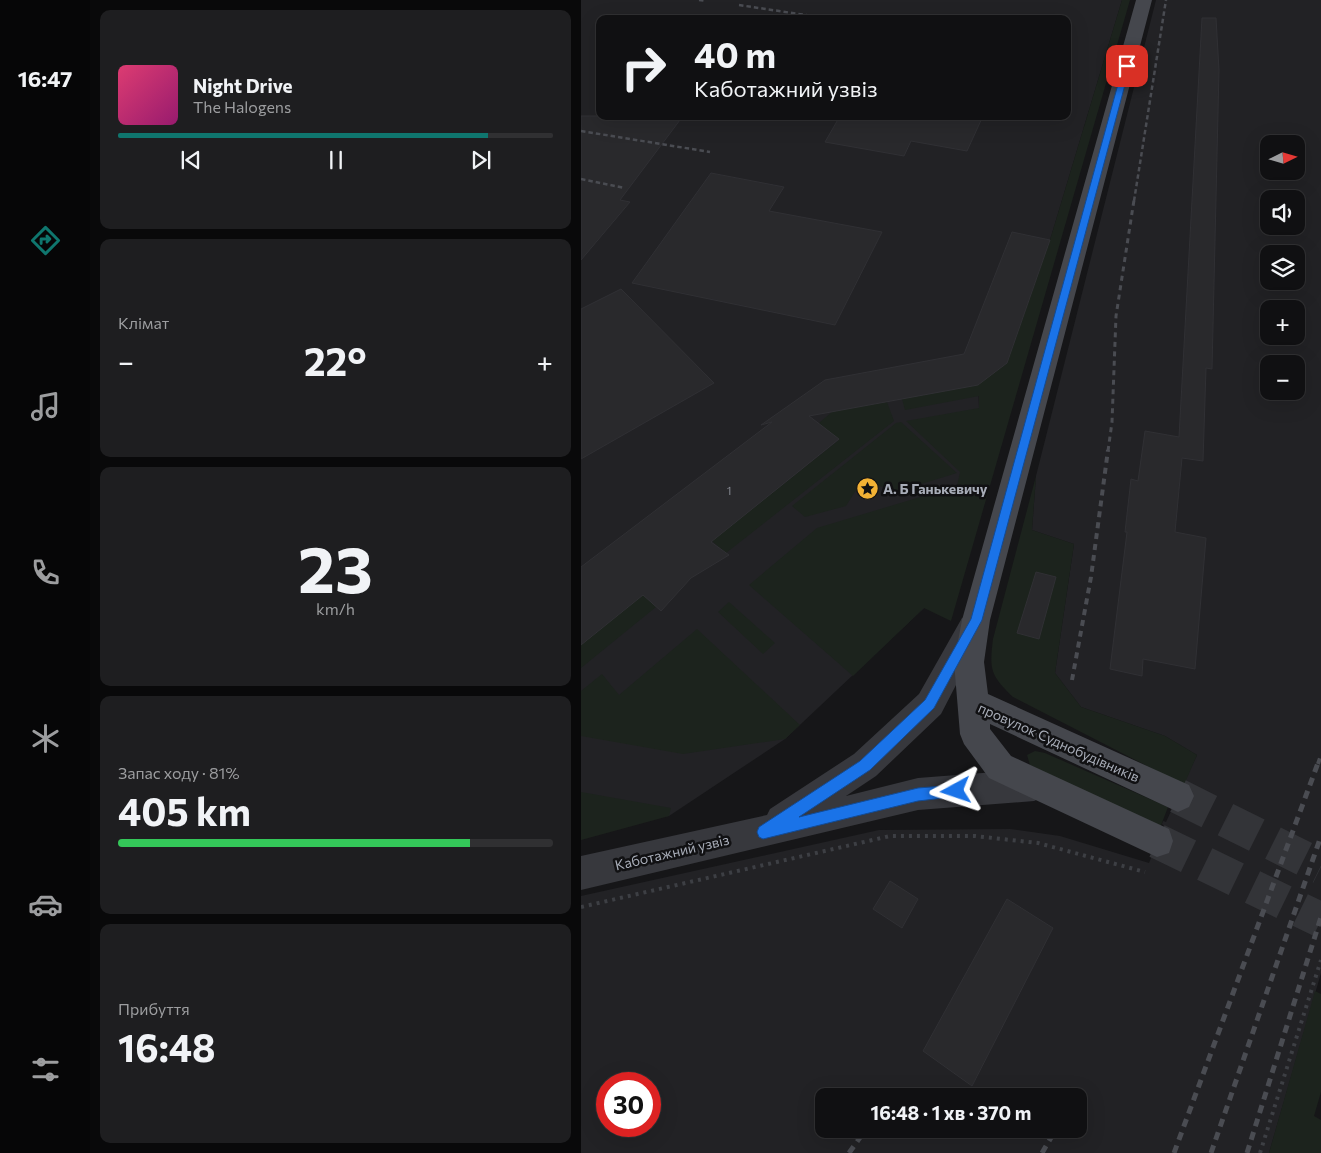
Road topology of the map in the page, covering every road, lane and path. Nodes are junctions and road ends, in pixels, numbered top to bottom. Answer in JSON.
{"nodes":[{"id":1,"x":1144,"y":0,"type":"edge"},
{"id":2,"x":976,"y":620,"type":"junction"},
{"id":3,"x":974,"y":702,"type":"junction"},
{"id":4,"x":1034,"y":785,"type":"junction"},
{"id":5,"x":1178,"y":796,"type":"tunnel mouth"},
{"id":6,"x":763,"y":832,"type":"junction"},
{"id":7,"x":1157,"y":841,"type":"tunnel mouth"},
{"id":8,"x":1145,"y":872,"type":"dead end"},
{"id":9,"x":581,"y":873,"type":"edge"},
{"id":10,"x":581,"y":907,"type":"edge"},
{"id":11,"x":1321,"y":960,"type":"edge"},
{"id":12,"x":1260,"y":1153,"type":"edge"}],
"edges":[{"from":1,"to":2,"type":"street"},
{"from":2,"to":3,"type":"street"},
{"from":2,"to":6,"type":"street","name":"Каботажний узвіз"},
{"from":3,"to":4,"type":"street","name":"провулок Суднобудівників"},
{"from":3,"to":5,"type":"street","name":"провулок Суднобудівників"},
{"from":4,"to":6,"type":"street","name":"Каботажний узвіз"},
{"from":4,"to":7,"type":"street","name":"провулок Суднобудівників"},
{"from":6,"to":9,"type":"street","name":"Каботажний узвіз"},
{"from":8,"to":10,"type":"path"},
{"from":11,"to":12,"type":"path"}]}
